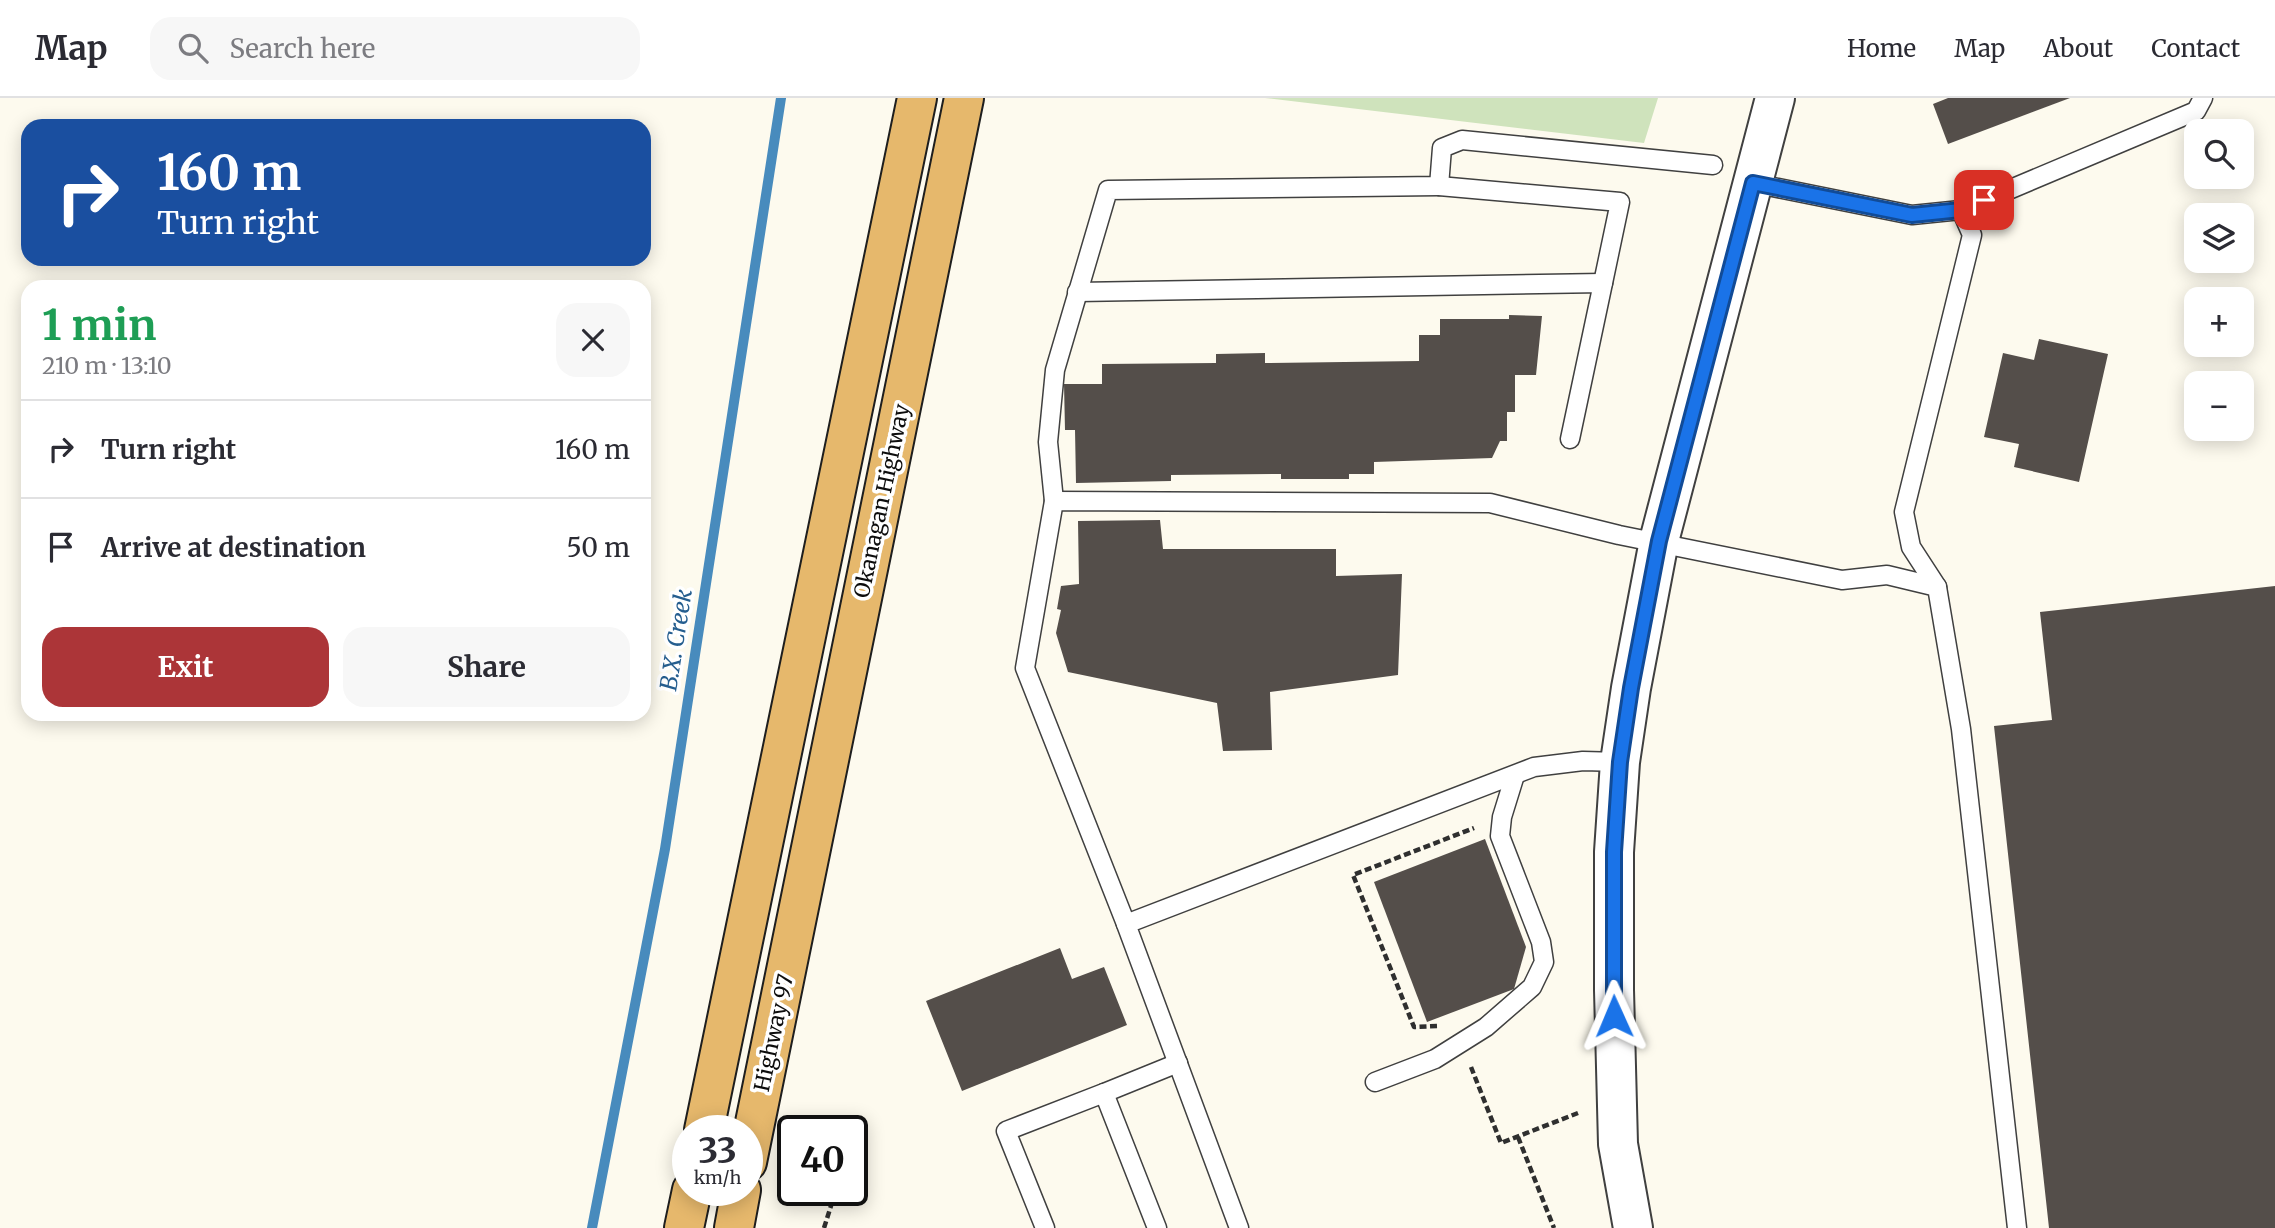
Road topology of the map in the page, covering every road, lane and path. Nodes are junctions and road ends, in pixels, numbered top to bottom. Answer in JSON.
{"nodes":[{"id":1,"x":917,"y":98,"type":"edge"},
{"id":2,"x":964,"y":98,"type":"edge"},
{"id":3,"x":1775,"y":98,"type":"edge"},
{"id":4,"x":2203,"y":98,"type":"edge"},
{"id":5,"x":1713,"y":165,"type":"dead end"},
{"id":6,"x":1753,"y":183,"type":"junction"},
{"id":7,"x":1439,"y":186,"type":"junction"},
{"id":8,"x":1961,"y":210,"type":"junction"},
{"id":9,"x":1603,"y":283,"type":"junction"},
{"id":10,"x":1077,"y":292,"type":"junction"},
{"id":11,"x":1570,"y":439,"type":"dead end"},
{"id":12,"x":1054,"y":500,"type":"junction"},
{"id":13,"x":1659,"y":541,"type":"junction"},
{"id":14,"x":1937,"y":587,"type":"junction"},
{"id":15,"x":1620,"y":762,"type":"junction"},
{"id":16,"x":1515,"y":775,"type":"junction"},
{"id":17,"x":1479,"y":826,"type":"dead end"},
{"id":18,"x":800,"y":904,"type":"joint"},
{"id":19,"x":1126,"y":924,"type":"junction"},
{"id":20,"x":1446,"y":1026,"type":"dead end"},
{"id":21,"x":1178,"y":1063,"type":"junction"},
{"id":22,"x":1470,"y":1066,"type":"dead end"},
{"id":23,"x":1375,"y":1082,"type":"dead end"},
{"id":24,"x":1104,"y":1093,"type":"junction"},
{"id":25,"x":1578,"y":1113,"type":"dead end"},
{"id":26,"x":707,"y":1115,"type":"edge"},
{"id":27,"x":757,"y":1115,"type":"edge"},
{"id":28,"x":1518,"y":1137,"type":"junction"},
{"id":29,"x":689,"y":1206,"type":"edge"},
{"id":30,"x":738,"y":1206,"type":"edge"},
{"id":31,"x":831,"y":1206,"type":"edge"},
{"id":32,"x":684,"y":1228,"type":"edge"},
{"id":33,"x":734,"y":1228,"type":"edge"},
{"id":34,"x":824,"y":1228,"type":"edge"},
{"id":35,"x":1045,"y":1228,"type":"edge"},
{"id":36,"x":1157,"y":1228,"type":"edge"},
{"id":37,"x":1239,"y":1228,"type":"edge"},
{"id":38,"x":1554,"y":1228,"type":"edge"},
{"id":39,"x":1633,"y":1228,"type":"edge"},
{"id":40,"x":2017,"y":1228,"type":"edge"}],
"edges":[{"from":1,"to":26,"type":"highway"},
{"from":2,"to":18,"type":"highway","name":"Okanagan Highway"},
{"from":3,"to":6,"type":"street"},
{"from":4,"to":8,"type":"lane"},
{"from":5,"to":7,"type":"lane"},
{"from":6,"to":8,"type":"lane"},
{"from":6,"to":13,"type":"street"},
{"from":7,"to":9,"type":"lane"},
{"from":7,"to":10,"type":"lane"},
{"from":8,"to":14,"type":"lane"},
{"from":9,"to":10,"type":"lane"},
{"from":9,"to":11,"type":"lane"},
{"from":10,"to":12,"type":"lane"},
{"from":12,"to":13,"type":"lane"},
{"from":12,"to":19,"type":"lane"},
{"from":13,"to":14,"type":"lane"},
{"from":13,"to":15,"type":"street"},
{"from":14,"to":40,"type":"lane"},
{"from":15,"to":16,"type":"lane"},
{"from":15,"to":39,"type":"street"},
{"from":16,"to":19,"type":"lane"},
{"from":16,"to":23,"type":"lane"},
{"from":17,"to":20,"type":"path"},
{"from":18,"to":27,"type":"highway","name":"Highway 97"},
{"from":19,"to":21,"type":"lane"},
{"from":21,"to":24,"type":"lane"},
{"from":21,"to":37,"type":"lane"},
{"from":22,"to":28,"type":"path"},
{"from":24,"to":35,"type":"lane"},
{"from":24,"to":36,"type":"lane"},
{"from":25,"to":28,"type":"path"},
{"from":28,"to":38,"type":"path"},
{"from":29,"to":32,"type":"highway"},
{"from":30,"to":33,"type":"highway"},
{"from":31,"to":34,"type":"path"}]}
